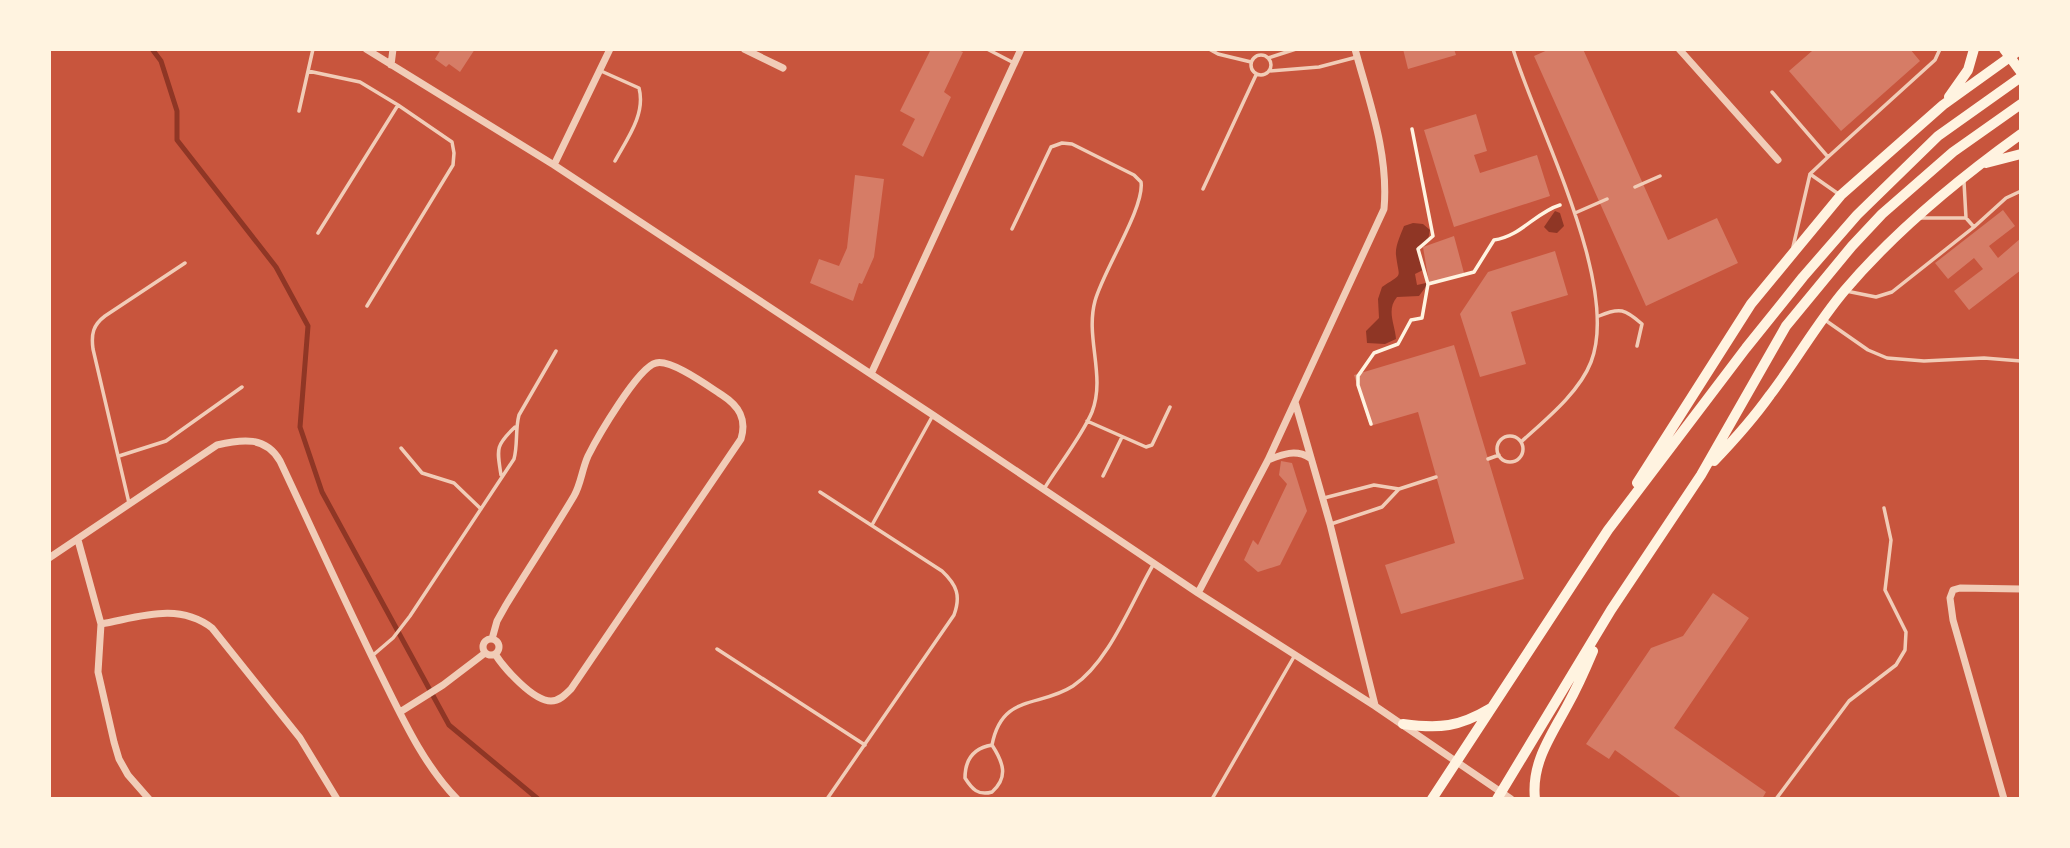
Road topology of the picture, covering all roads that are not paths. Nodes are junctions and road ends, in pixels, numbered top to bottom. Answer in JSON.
{"nodes":[{"id":1,"x":313,"y":49,"type":"edge"},
{"id":2,"x":366,"y":49,"type":"edge"},
{"id":3,"x":393,"y":49,"type":"edge"},
{"id":4,"x":610,"y":49,"type":"edge"},
{"id":5,"x":744,"y":49,"type":"edge"},
{"id":6,"x":987,"y":49,"type":"edge"},
{"id":7,"x":1021,"y":49,"type":"edge"},
{"id":8,"x":1209,"y":49,"type":"edge"},
{"id":9,"x":1266,"y":49,"type":"edge"},
{"id":10,"x":1296,"y":49,"type":"edge"},
{"id":11,"x":1513,"y":49,"type":"edge"},
{"id":12,"x":1679,"y":49,"type":"edge"},
{"id":13,"x":1940,"y":49,"type":"edge"},
{"id":14,"x":1973,"y":49,"type":"edge"},
{"id":15,"x":2021,"y":49,"type":"edge"},
{"id":16,"x":1356,"y":53,"type":"edge"},
{"id":17,"x":2007,"y":53,"type":"edge"},
{"id":18,"x":1262,"y":55,"type":"junction"},
{"id":19,"x":1268,"y":58,"type":"junction"},
{"id":20,"x":1251,"y":62,"type":"junction"},
{"id":21,"x":1014,"y":63,"type":"junction"},
{"id":22,"x":391,"y":65,"type":"junction"},
{"id":23,"x":783,"y":68,"type":"dead end"},
{"id":24,"x":308,"y":71,"type":"junction"},
{"id":25,"x":600,"y":71,"type":"junction"},
{"id":26,"x":1269,"y":71,"type":"junction"},
{"id":27,"x":1256,"y":75,"type":"junction"},
{"id":28,"x":2021,"y":75,"type":"edge"},
{"id":29,"x":1772,"y":92,"type":"dead end"},
{"id":30,"x":2021,"y":104,"type":"edge"},
{"id":31,"x":398,"y":105,"type":"junction"},
{"id":32,"x":1943,"y":105,"type":"junction"},
{"id":33,"x":299,"y":111,"type":"dead end"},
{"id":34,"x":2021,"y":134,"type":"edge"},
{"id":35,"x":2021,"y":154,"type":"edge"},
{"id":36,"x":1828,"y":157,"type":"junction"},
{"id":37,"x":1778,"y":160,"type":"dead end"},
{"id":38,"x":615,"y":161,"type":"dead end"},
{"id":39,"x":554,"y":165,"type":"junction"},
{"id":40,"x":1977,"y":165,"type":"junction"},
{"id":41,"x":1810,"y":174,"type":"junction"},
{"id":42,"x":1660,"y":176,"type":"dead end"},
{"id":43,"x":1964,"y":176,"type":"junction"},
{"id":44,"x":1635,"y":187,"type":"dead end"},
{"id":45,"x":1203,"y":189,"type":"dead end"},
{"id":46,"x":2021,"y":191,"type":"edge"},
{"id":47,"x":1841,"y":195,"type":"junction"},
{"id":48,"x":1607,"y":199,"type":"dead end"},
{"id":49,"x":1575,"y":213,"type":"junction"},
{"id":50,"x":1916,"y":218,"type":"junction"},
{"id":51,"x":1966,"y":218,"type":"junction"},
{"id":52,"x":1974,"y":227,"type":"junction"},
{"id":53,"x":1012,"y":229,"type":"dead end"},
{"id":54,"x":318,"y":233,"type":"dead end"},
{"id":55,"x":1792,"y":254,"type":"junction"},
{"id":56,"x":185,"y":264,"type":"dead end"},
{"id":57,"x":1844,"y":291,"type":"junction"},
{"id":58,"x":367,"y":306,"type":"dead end"},
{"id":59,"x":1599,"y":316,"type":"junction"},
{"id":60,"x":1823,"y":319,"type":"junction"},
{"id":61,"x":1637,"y":346,"type":"dead end"},
{"id":62,"x":556,"y":351,"type":"dead end"},
{"id":63,"x":2021,"y":361,"type":"edge"},
{"id":64,"x":871,"y":374,"type":"junction"},
{"id":65,"x":243,"y":387,"type":"dead end"},
{"id":66,"x":1295,"y":402,"type":"junction"},
{"id":67,"x":1170,"y":408,"type":"dead end"},
{"id":68,"x":933,"y":415,"type":"junction"},
{"id":69,"x":1087,"y":421,"type":"junction"},
{"id":70,"x":516,"y":427,"type":"junction"},
{"id":71,"x":1122,"y":437,"type":"junction"},
{"id":72,"x":1521,"y":442,"type":"junction"},
{"id":73,"x":401,"y":448,"type":"dead end"},
{"id":74,"x":119,"y":456,"type":"junction"},
{"id":75,"x":1499,"y":456,"type":"junction"},
{"id":76,"x":1310,"y":458,"type":"junction"},
{"id":77,"x":1269,"y":460,"type":"junction"},
{"id":78,"x":1488,"y":460,"type":"dead end"},
{"id":79,"x":1701,"y":475,"type":"junction"},
{"id":80,"x":1103,"y":476,"type":"dead end"},
{"id":81,"x":1436,"y":477,"type":"dead end"},
{"id":82,"x":502,"y":478,"type":"junction"},
{"id":83,"x":1044,"y":489,"type":"junction"},
{"id":84,"x":1399,"y":489,"type":"junction"},
{"id":85,"x":820,"y":492,"type":"dead end"},
{"id":86,"x":1323,"y":498,"type":"junction"},
{"id":87,"x":130,"y":504,"type":"junction"},
{"id":88,"x":1884,"y":508,"type":"dead end"},
{"id":89,"x":481,"y":509,"type":"junction"},
{"id":90,"x":1331,"y":524,"type":"junction"},
{"id":91,"x":872,"y":525,"type":"junction"},
{"id":92,"x":1608,"y":530,"type":"junction"},
{"id":93,"x":78,"y":540,"type":"junction"},
{"id":94,"x":49,"y":558,"type":"edge"},
{"id":95,"x":1154,"y":564,"type":"junction"},
{"id":96,"x":2021,"y":589,"type":"edge"},
{"id":97,"x":1198,"y":593,"type":"junction"},
{"id":98,"x":1611,"y":610,"type":"junction"},
{"id":99,"x":101,"y":624,"type":"junction"},
{"id":100,"x":492,"y":639,"type":"junction"},
{"id":101,"x":717,"y":649,"type":"dead end"},
{"id":102,"x":485,"y":653,"type":"junction"},
{"id":103,"x":495,"y":654,"type":"junction"},
{"id":104,"x":1295,"y":655,"type":"junction"},
{"id":105,"x":372,"y":656,"type":"junction"},
{"id":106,"x":1375,"y":706,"type":"junction"},
{"id":107,"x":1493,"y":707,"type":"junction"},
{"id":108,"x":400,"y":712,"type":"junction"},
{"id":109,"x":1403,"y":724,"type":"junction"},
{"id":110,"x":865,"y":745,"type":"junction"},
{"id":111,"x":992,"y":745,"type":"junction"},
{"id":112,"x":1457,"y":761,"type":"junction"},
{"id":113,"x":1503,"y":797,"type":"edge"},
{"id":114,"x":149,"y":799,"type":"edge"},
{"id":115,"x":337,"y":799,"type":"edge"},
{"id":116,"x":457,"y":799,"type":"edge"},
{"id":117,"x":827,"y":799,"type":"edge"},
{"id":118,"x":1212,"y":799,"type":"edge"},
{"id":119,"x":1432,"y":799,"type":"edge"},
{"id":120,"x":1535,"y":799,"type":"edge"},
{"id":121,"x":1776,"y":799,"type":"edge"},
{"id":122,"x":2004,"y":799,"type":"edge"}],
"edges":[{"from":1,"to":24,"type":"lane"},
{"from":2,"to":22,"type":"street"},
{"from":3,"to":22,"type":"street"},
{"from":4,"to":25,"type":"street"},
{"from":5,"to":23,"type":"street"},
{"from":6,"to":21,"type":"lane"},
{"from":7,"to":21,"type":"street"},
{"from":8,"to":20,"type":"lane"},
{"from":9,"to":18,"type":"lane"},
{"from":10,"to":19,"type":"lane"},
{"from":11,"to":49,"type":"lane"},
{"from":12,"to":37,"type":"street"},
{"from":13,"to":36,"type":"lane"},
{"from":14,"to":32,"type":"main road"},
{"from":15,"to":17,"type":"main road"},
{"from":16,"to":26,"type":"lane"},
{"from":16,"to":66,"type":"street"},
{"from":17,"to":28,"type":"main road"},
{"from":17,"to":32,"type":"main road"},
{"from":18,"to":19,"type":"lane"},
{"from":18,"to":20,"type":"lane"},
{"from":19,"to":26,"type":"lane"},
{"from":20,"to":27,"type":"lane"},
{"from":21,"to":64,"type":"street"},
{"from":22,"to":39,"type":"street"},
{"from":24,"to":31,"type":"lane"},
{"from":24,"to":33,"type":"lane"},
{"from":25,"to":38,"type":"lane"},
{"from":25,"to":39,"type":"street"},
{"from":26,"to":27,"type":"lane"},
{"from":27,"to":45,"type":"lane"},
{"from":28,"to":92,"type":"main road"},
{"from":29,"to":36,"type":"lane"},
{"from":30,"to":79,"type":"main road"},
{"from":31,"to":54,"type":"lane"},
{"from":31,"to":58,"type":"lane"},
{"from":32,"to":47,"type":"main road"},
{"from":34,"to":40,"type":"main road"},
{"from":35,"to":40,"type":"main road"},
{"from":36,"to":41,"type":"lane"},
{"from":39,"to":64,"type":"street"},
{"from":40,"to":43,"type":"main road"},
{"from":41,"to":47,"type":"lane"},
{"from":41,"to":55,"type":"lane"},
{"from":42,"to":44,"type":"lane"},
{"from":43,"to":50,"type":"main road"},
{"from":43,"to":51,"type":"lane"},
{"from":46,"to":52,"type":"lane"},
{"from":47,"to":55,"type":"main road"},
{"from":48,"to":49,"type":"lane"},
{"from":49,"to":59,"type":"lane"},
{"from":50,"to":51,"type":"lane"},
{"from":50,"to":57,"type":"main road"},
{"from":51,"to":52,"type":"lane"},
{"from":52,"to":57,"type":"lane"},
{"from":53,"to":69,"type":"lane"},
{"from":55,"to":92,"type":"main road"},
{"from":56,"to":74,"type":"lane"},
{"from":57,"to":60,"type":"main road"},
{"from":59,"to":61,"type":"lane"},
{"from":59,"to":72,"type":"lane"},
{"from":60,"to":63,"type":"lane"},
{"from":60,"to":79,"type":"main road"},
{"from":62,"to":70,"type":"lane"},
{"from":64,"to":68,"type":"street"},
{"from":65,"to":74,"type":"lane"},
{"from":66,"to":76,"type":"street"},
{"from":66,"to":77,"type":"street"},
{"from":67,"to":71,"type":"lane"},
{"from":68,"to":83,"type":"street"},
{"from":68,"to":91,"type":"lane"},
{"from":69,"to":71,"type":"lane"},
{"from":69,"to":83,"type":"lane"},
{"from":70,"to":82,"type":"lane"},
{"from":70,"to":82,"type":"lane"},
{"from":71,"to":80,"type":"lane"},
{"from":72,"to":75,"type":"lane"},
{"from":72,"to":75,"type":"lane"},
{"from":73,"to":89,"type":"lane"},
{"from":74,"to":87,"type":"lane"},
{"from":75,"to":78,"type":"lane"},
{"from":76,"to":77,"type":"street"},
{"from":76,"to":86,"type":"street"},
{"from":77,"to":97,"type":"street"},
{"from":79,"to":98,"type":"main road"},
{"from":81,"to":84,"type":"lane"},
{"from":82,"to":89,"type":"lane"},
{"from":83,"to":95,"type":"street"},
{"from":84,"to":86,"type":"lane"},
{"from":84,"to":90,"type":"lane"},
{"from":85,"to":91,"type":"lane"},
{"from":86,"to":90,"type":"street"},
{"from":87,"to":93,"type":"street"},
{"from":87,"to":105,"type":"street"},
{"from":88,"to":121,"type":"lane"},
{"from":89,"to":105,"type":"lane"},
{"from":90,"to":106,"type":"street"},
{"from":91,"to":110,"type":"lane"},
{"from":92,"to":107,"type":"main road"},
{"from":93,"to":94,"type":"street"},
{"from":93,"to":99,"type":"street"},
{"from":95,"to":97,"type":"street"},
{"from":95,"to":111,"type":"lane"},
{"from":96,"to":122,"type":"street"},
{"from":97,"to":104,"type":"street"},
{"from":98,"to":113,"type":"main road"},
{"from":98,"to":120,"type":"main road"},
{"from":99,"to":114,"type":"street"},
{"from":99,"to":115,"type":"street"},
{"from":100,"to":102,"type":"street"},
{"from":100,"to":103,"type":"street"},
{"from":100,"to":103,"type":"street"},
{"from":101,"to":110,"type":"lane"},
{"from":102,"to":103,"type":"street"},
{"from":102,"to":108,"type":"street"},
{"from":104,"to":106,"type":"street"},
{"from":104,"to":118,"type":"lane"},
{"from":105,"to":108,"type":"street"},
{"from":106,"to":109,"type":"street"},
{"from":107,"to":109,"type":"main road"},
{"from":107,"to":112,"type":"main road"},
{"from":108,"to":116,"type":"street"},
{"from":109,"to":112,"type":"street"},
{"from":110,"to":117,"type":"lane"},
{"from":111,"to":111,"type":"lane"},
{"from":112,"to":113,"type":"street"},
{"from":112,"to":119,"type":"main road"}]}
